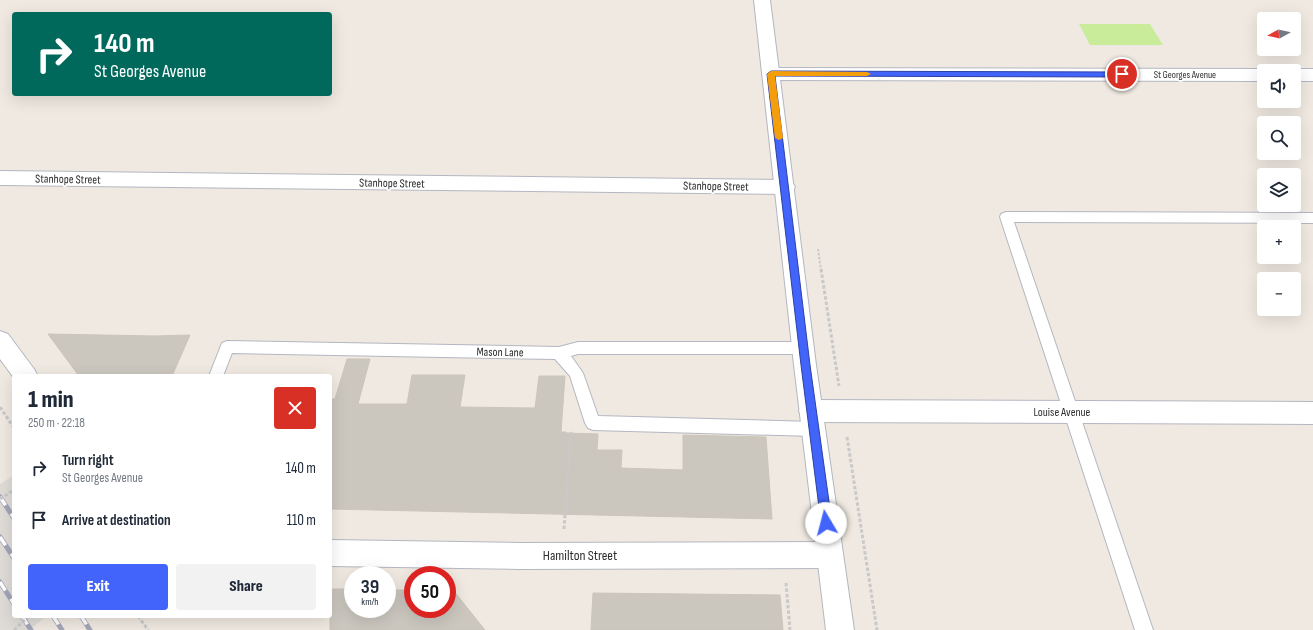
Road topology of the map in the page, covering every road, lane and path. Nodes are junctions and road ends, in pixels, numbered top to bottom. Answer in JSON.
{"nodes":[{"id":1,"x":762,"y":0,"type":"edge"},
{"id":2,"x":771,"y":74,"type":"junction"},
{"id":3,"x":1257,"y":75,"type":"edge"},
{"id":4,"x":1301,"y":75,"type":"edge"},
{"id":5,"x":1313,"y":75,"type":"edge"},
{"id":6,"x":0,"y":178,"type":"edge"},
{"id":7,"x":785,"y":187,"type":"junction"},
{"id":8,"x":1313,"y":218,"type":"edge"},
{"id":9,"x":817,"y":246,"type":"dead end"},
{"id":10,"x":0,"y":341,"type":"edge"},
{"id":11,"x":803,"y":348,"type":"junction"},
{"id":12,"x":559,"y":353,"type":"junction"},
{"id":13,"x":25,"y":374,"type":"edge"},
{"id":14,"x":217,"y":374,"type":"edge"},
{"id":15,"x":0,"y":407,"type":"edge"},
{"id":16,"x":843,"y":411,"type":"junction"},
{"id":17,"x":1072,"y":412,"type":"junction"},
{"id":18,"x":1313,"y":413,"type":"edge"},
{"id":19,"x":813,"y":420,"type":"junction"},
{"id":20,"x":12,"y":425,"type":"edge"},
{"id":21,"x":572,"y":428,"type":"dead end"},
{"id":22,"x":12,"y":491,"type":"edge"},
{"id":23,"x":0,"y":500,"type":"edge"},
{"id":24,"x":332,"y":553,"type":"edge"},
{"id":25,"x":562,"y":555,"type":"junction"},
{"id":26,"x":785,"y":555,"type":"junction"},
{"id":27,"x":830,"y":555,"type":"junction"},
{"id":28,"x":27,"y":618,"type":"edge"},
{"id":29,"x":139,"y":618,"type":"edge"},
{"id":30,"x":14,"y":630,"type":"edge"},
{"id":31,"x":148,"y":630,"type":"edge"},
{"id":32,"x":790,"y":630,"type":"edge"},
{"id":33,"x":840,"y":630,"type":"edge"},
{"id":34,"x":877,"y":630,"type":"edge"},
{"id":35,"x":1144,"y":630,"type":"edge"}],
"edges":[{"from":1,"to":2,"type":"street"},
{"from":2,"to":3,"type":"street","name":"St Georges Avenue"},
{"from":2,"to":7,"type":"street"},
{"from":4,"to":5,"type":"street"},
{"from":6,"to":7,"type":"street","name":"Stanhope Street"},
{"from":7,"to":11,"type":"street"},
{"from":8,"to":17,"type":"lane"},
{"from":9,"to":16,"type":"path"},
{"from":10,"to":13,"type":"street"},
{"from":11,"to":12,"type":"lane","name":"Mason Lane"},
{"from":11,"to":19,"type":"street"},
{"from":12,"to":14,"type":"lane","name":"Mason Lane"},
{"from":12,"to":19,"type":"lane"},
{"from":15,"to":20,"type":"path"},
{"from":16,"to":17,"type":"street","name":"Louise Avenue"},
{"from":16,"to":19,"type":"street","name":"Louise Avenue"},
{"from":16,"to":34,"type":"path"},
{"from":17,"to":18,"type":"street","name":"Louise Avenue"},
{"from":17,"to":35,"type":"lane"},
{"from":19,"to":27,"type":"street"},
{"from":21,"to":25,"type":"path"},
{"from":22,"to":23,"type":"path","bridge":true},
{"from":24,"to":25,"type":"street","name":"Hamilton Street"},
{"from":25,"to":26,"type":"street","name":"Hamilton Street"},
{"from":26,"to":27,"type":"street","name":"Hamilton Street"},
{"from":26,"to":32,"type":"path"},
{"from":27,"to":33,"type":"street"},
{"from":28,"to":30,"type":"path","bridge":true},
{"from":29,"to":31,"type":"path"}]}
